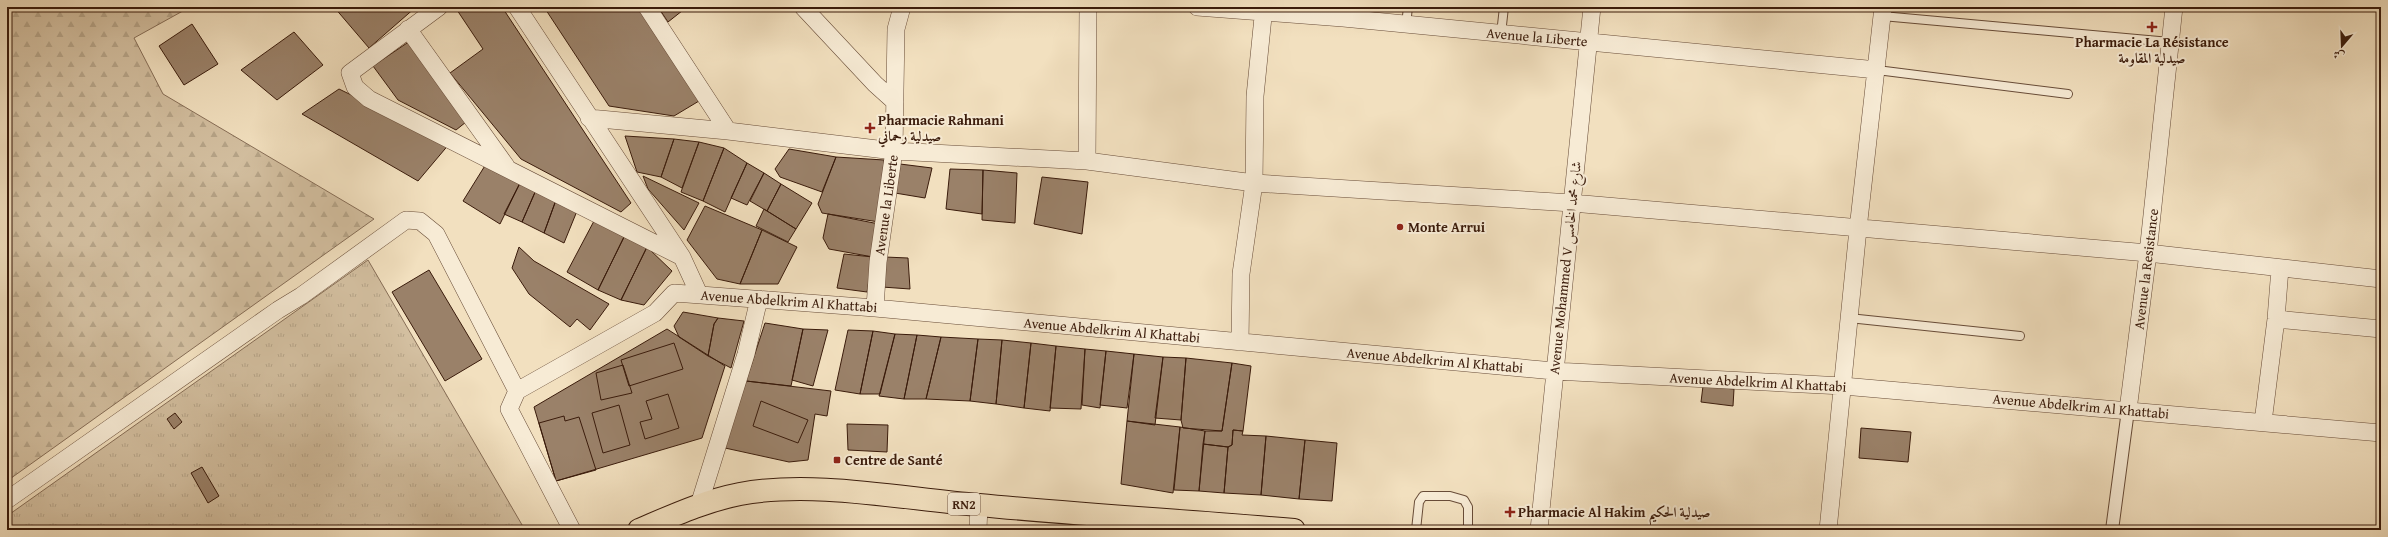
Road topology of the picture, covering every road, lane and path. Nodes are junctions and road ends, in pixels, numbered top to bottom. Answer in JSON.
{"nodes":[{"id":1,"x":439,"y":7,"type":"edge"},
{"id":2,"x":518,"y":7,"type":"edge"},
{"id":3,"x":648,"y":7,"type":"edge"},
{"id":4,"x":803,"y":7,"type":"edge"},
{"id":5,"x":902,"y":7,"type":"edge"},
{"id":6,"x":1088,"y":7,"type":"edge"},
{"id":7,"x":1197,"y":7,"type":"edge"},
{"id":8,"x":1408,"y":7,"type":"edge"},
{"id":9,"x":1504,"y":7,"type":"edge"},
{"id":10,"x":1592,"y":7,"type":"edge"},
{"id":11,"x":2174,"y":7,"type":"edge"},
{"id":12,"x":1264,"y":9,"type":"edge"},
{"id":13,"x":1883,"y":12,"type":"edge"},
{"id":14,"x":1344,"y":13,"type":"edge"},
{"id":15,"x":1406,"y":25,"type":"junction"},
{"id":16,"x":408,"y":30,"type":"junction"},
{"id":17,"x":1501,"y":34,"type":"junction"},
{"id":18,"x":1589,"y":42,"type":"junction"},
{"id":19,"x":2170,"y":42,"type":"junction"},
{"id":20,"x":1877,"y":70,"type":"junction"},
{"id":21,"x":2068,"y":94,"type":"dead end"},
{"id":22,"x":895,"y":102,"type":"junction"},
{"id":23,"x":589,"y":118,"type":"junction"},
{"id":24,"x":728,"y":131,"type":"junction"},
{"id":25,"x":894,"y":151,"type":"junction"},
{"id":26,"x":1087,"y":161,"type":"junction"},
{"id":27,"x":507,"y":168,"type":"junction"},
{"id":28,"x":1254,"y":183,"type":"junction"},
{"id":29,"x":1572,"y":203,"type":"junction"},
{"id":30,"x":1858,"y":229,"type":"junction"},
{"id":31,"x":2148,"y":253,"type":"junction"},
{"id":32,"x":682,"y":257,"type":"junction"},
{"id":33,"x":2280,"y":268,"type":"junction"},
{"id":34,"x":2381,"y":279,"type":"edge"},
{"id":35,"x":699,"y":294,"type":"junction"},
{"id":36,"x":759,"y":299,"type":"junction"},
{"id":37,"x":875,"y":308,"type":"junction"},
{"id":38,"x":1850,"y":318,"type":"junction"},
{"id":39,"x":2276,"y":318,"type":"junction"},
{"id":40,"x":2381,"y":328,"type":"edge"},
{"id":41,"x":2020,"y":336,"type":"dead end"},
{"id":42,"x":1240,"y":342,"type":"junction"},
{"id":43,"x":1554,"y":371,"type":"junction"},
{"id":44,"x":1843,"y":386,"type":"junction"},
{"id":45,"x":517,"y":391,"type":"junction"},
{"id":46,"x":2128,"y":410,"type":"junction"},
{"id":47,"x":2263,"y":422,"type":"junction"},
{"id":48,"x":2381,"y":433,"type":"edge"},
{"id":49,"x":7,"y":500,"type":"edge"},
{"id":50,"x":699,"y":505,"type":"junction"},
{"id":51,"x":979,"y":505,"type":"junction"},
{"id":52,"x":572,"y":530,"type":"edge"},
{"id":53,"x":639,"y":530,"type":"edge"},
{"id":54,"x":978,"y":530,"type":"edge"},
{"id":55,"x":1286,"y":530,"type":"edge"},
{"id":56,"x":1416,"y":530,"type":"edge"},
{"id":57,"x":1468,"y":530,"type":"edge"},
{"id":58,"x":1539,"y":530,"type":"edge"},
{"id":59,"x":1828,"y":530,"type":"edge"},
{"id":60,"x":2112,"y":530,"type":"edge"}],
"edges":[{"from":1,"to":16,"type":"street"},
{"from":2,"to":23,"type":"street"},
{"from":3,"to":24,"type":"street"},
{"from":4,"to":22,"type":"street"},
{"from":5,"to":22,"type":"street","name":"Avenue la Liberte"},
{"from":6,"to":26,"type":"street"},
{"from":7,"to":12,"type":"street","name":"Avenue la Liberte"},
{"from":8,"to":15,"type":"lane"},
{"from":9,"to":17,"type":"lane"},
{"from":10,"to":18,"type":"street","name":"Avenue Mohammed V شارع محمد الخامس"},
{"from":11,"to":19,"type":"street","name":"Avenue la Resistance"},
{"from":12,"to":14,"type":"street","name":"Avenue la Liberte"},
{"from":12,"to":28,"type":"street"},
{"from":13,"to":19,"type":"lane"},
{"from":13,"to":20,"type":"street"},
{"from":14,"to":15,"type":"street","name":"Avenue la Liberte"},
{"from":15,"to":17,"type":"street","name":"Avenue la Liberte"},
{"from":16,"to":27,"type":"street"},
{"from":16,"to":27,"type":"street"},
{"from":17,"to":18,"type":"street","name":"Avenue la Liberte"},
{"from":18,"to":20,"type":"street","name":"Avenue la Liberte"},
{"from":18,"to":29,"type":"street","name":"Avenue Mohammed V شارع محمد الخامس"},
{"from":19,"to":31,"type":"street","name":"Avenue la Resistance"},
{"from":20,"to":21,"type":"lane"},
{"from":20,"to":30,"type":"street"},
{"from":22,"to":25,"type":"street","name":"Avenue la Liberte"},
{"from":23,"to":24,"type":"street"},
{"from":23,"to":32,"type":"street"},
{"from":24,"to":25,"type":"street"},
{"from":25,"to":26,"type":"street"},
{"from":25,"to":37,"type":"street","name":"Avenue la Liberte"},
{"from":26,"to":28,"type":"street"},
{"from":27,"to":32,"type":"street"},
{"from":28,"to":29,"type":"street"},
{"from":28,"to":42,"type":"street"},
{"from":29,"to":30,"type":"street"},
{"from":29,"to":43,"type":"street","name":"Avenue Mohammed V شارع محمد الخامس"},
{"from":30,"to":31,"type":"street"},
{"from":30,"to":38,"type":"street"},
{"from":31,"to":33,"type":"street"},
{"from":31,"to":46,"type":"street","name":"Avenue la Resistance"},
{"from":32,"to":35,"type":"street"},
{"from":33,"to":34,"type":"street"},
{"from":33,"to":39,"type":"street"},
{"from":35,"to":36,"type":"street","name":"Avenue Abdelkrim Al Khattabi"},
{"from":35,"to":45,"type":"street","name":"Avenue Abdelkrim Al Khattabi"},
{"from":36,"to":37,"type":"street","name":"Avenue Abdelkrim Al Khattabi"},
{"from":36,"to":50,"type":"street"},
{"from":37,"to":42,"type":"street","name":"Avenue Abdelkrim Al Khattabi"},
{"from":38,"to":41,"type":"lane"},
{"from":38,"to":44,"type":"street"},
{"from":39,"to":40,"type":"street"},
{"from":39,"to":47,"type":"street"},
{"from":42,"to":43,"type":"street","name":"Avenue Abdelkrim Al Khattabi"},
{"from":43,"to":44,"type":"street","name":"Avenue Abdelkrim Al Khattabi"},
{"from":43,"to":58,"type":"street","name":"Avenue Mohammed V شارع محمد الخامس"},
{"from":44,"to":46,"type":"street","name":"Avenue Abdelkrim Al Khattabi"},
{"from":44,"to":59,"type":"street"},
{"from":45,"to":49,"type":"street"},
{"from":45,"to":52,"type":"street"},
{"from":46,"to":47,"type":"street","name":"Avenue Abdelkrim Al Khattabi"},
{"from":46,"to":60,"type":"street","name":"Avenue la Resistance"},
{"from":47,"to":48,"type":"street","name":"Avenue Abdelkrim Al Khattabi"},
{"from":50,"to":51,"type":"main road","number":"RN2"},
{"from":50,"to":53,"type":"main road","number":"RN2"},
{"from":51,"to":54,"type":"street"},
{"from":51,"to":55,"type":"main road","number":"RN2"},
{"from":56,"to":57,"type":"lane"}]}
